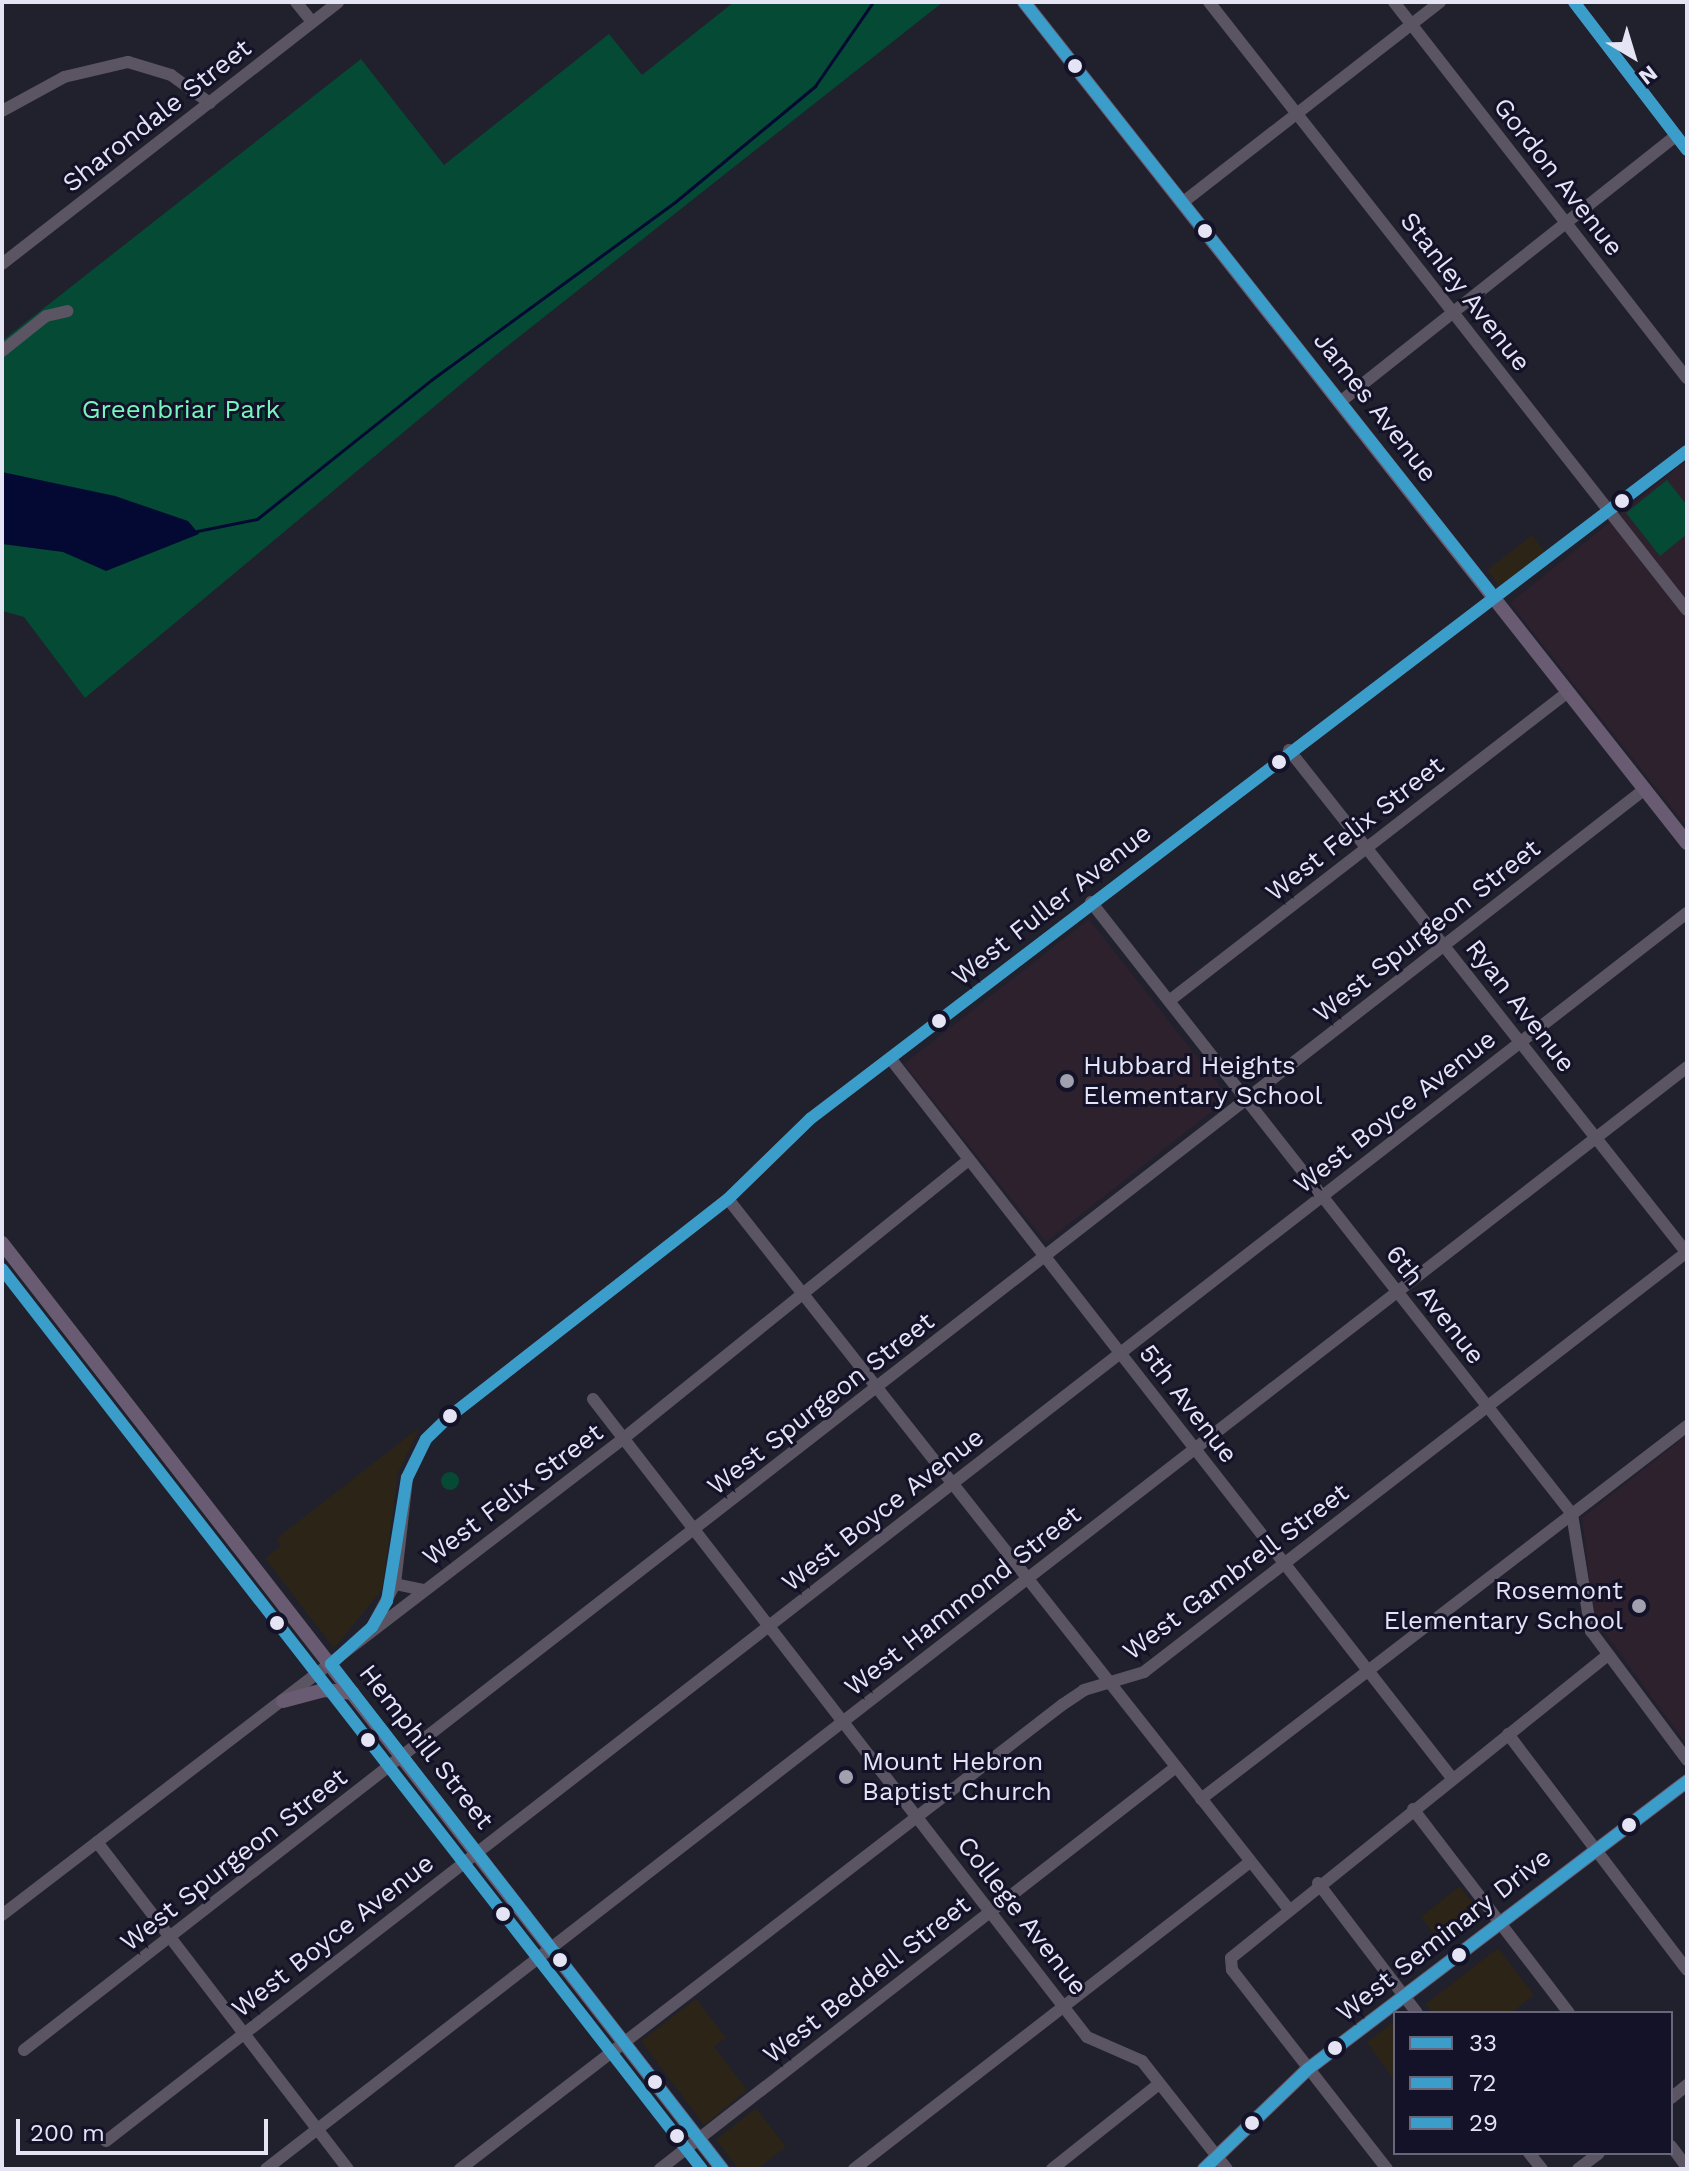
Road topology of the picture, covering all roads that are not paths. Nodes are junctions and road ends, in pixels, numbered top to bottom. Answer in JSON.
{"nodes":[{"id":1,"x":296,"y":2,"type":"edge"},
{"id":2,"x":338,"y":2,"type":"edge"},
{"id":3,"x":1024,"y":2,"type":"edge"},
{"id":4,"x":1209,"y":2,"type":"edge"},
{"id":5,"x":1394,"y":2,"type":"edge"},
{"id":6,"x":1440,"y":2,"type":"edge"},
{"id":7,"x":1574,"y":2,"type":"edge"},
{"id":8,"x":312,"y":22,"type":"junction"},
{"id":9,"x":1411,"y":25,"type":"junction"},
{"id":10,"x":210,"y":103,"type":"junction"},
{"id":11,"x":2,"y":111,"type":"edge"},
{"id":12,"x":1297,"y":114,"type":"junction"},
{"id":13,"x":1676,"y":136,"type":"junction"},
{"id":14,"x":1687,"y":150,"type":"edge"},
{"id":15,"x":1182,"y":203,"type":"junction"},
{"id":16,"x":1567,"y":225,"type":"junction"},
{"id":17,"x":2,"y":264,"type":"edge"},
{"id":18,"x":67,"y":311,"type":"dead end"},
{"id":19,"x":1453,"y":313,"type":"junction"},
{"id":20,"x":2,"y":351,"type":"edge"},
{"id":21,"x":1687,"y":379,"type":"edge"},
{"id":22,"x":1340,"y":402,"type":"junction"},
{"id":23,"x":1687,"y":451,"type":"edge"},
{"id":24,"x":1610,"y":512,"type":"junction"},
{"id":25,"x":1494,"y":597,"type":"junction"},
{"id":26,"x":1687,"y":610,"type":"edge"},
{"id":27,"x":1568,"y":692,"type":"junction"},
{"id":28,"x":1289,"y":750,"type":"junction"},
{"id":29,"x":1645,"y":789,"type":"junction"},
{"id":30,"x":1687,"y":843,"type":"edge"},
{"id":31,"x":1366,"y":847,"type":"junction"},
{"id":32,"x":1091,"y":902,"type":"junction"},
{"id":33,"x":1687,"y":913,"type":"edge"},
{"id":34,"x":1444,"y":946,"type":"junction"},
{"id":35,"x":1169,"y":1001,"type":"junction"},
{"id":36,"x":1521,"y":1042,"type":"junction"},
{"id":37,"x":890,"y":1058,"type":"junction"},
{"id":38,"x":1687,"y":1067,"type":"edge"},
{"id":39,"x":1246,"y":1100,"type":"junction"},
{"id":40,"x":1596,"y":1138,"type":"junction"},
{"id":41,"x":969,"y":1160,"type":"junction"},
{"id":42,"x":1322,"y":1196,"type":"junction"},
{"id":43,"x":728,"y":1199,"type":"junction"},
{"id":44,"x":2,"y":1243,"type":"edge"},
{"id":45,"x":1687,"y":1253,"type":"edge"},
{"id":46,"x":1045,"y":1256,"type":"junction"},
{"id":47,"x":801,"y":1291,"type":"junction"},
{"id":48,"x":1397,"y":1292,"type":"junction"},
{"id":49,"x":1120,"y":1353,"type":"junction"},
{"id":50,"x":876,"y":1387,"type":"junction"},
{"id":51,"x":593,"y":1399,"type":"dead end"},
{"id":52,"x":1487,"y":1407,"type":"junction"},
{"id":53,"x":1687,"y":1426,"type":"edge"},
{"id":54,"x":624,"y":1438,"type":"junction"},
{"id":55,"x":1195,"y":1449,"type":"junction"},
{"id":56,"x":952,"y":1484,"type":"junction"},
{"id":57,"x":1572,"y":1514,"type":"junction"},
{"id":58,"x":696,"y":1530,"type":"junction"},
{"id":59,"x":1284,"y":1563,"type":"junction"},
{"id":60,"x":1027,"y":1579,"type":"junction"},
{"id":61,"x":395,"y":1584,"type":"junction"},
{"id":62,"x":424,"y":1590,"type":"junction"},
{"id":63,"x":769,"y":1626,"type":"junction"},
{"id":64,"x":372,"y":1627,"type":"junction"},
{"id":65,"x":1607,"y":1656,"type":"junction"},
{"id":66,"x":331,"y":1664,"type":"junction"},
{"id":67,"x":1368,"y":1671,"type":"junction"},
{"id":68,"x":1111,"y":1685,"type":"junction"},
{"id":69,"x":353,"y":1693,"type":"junction"},
{"id":70,"x":283,"y":1701,"type":"junction"},
{"id":71,"x":844,"y":1721,"type":"junction"},
{"id":72,"x":1508,"y":1734,"type":"junction"},
{"id":73,"x":403,"y":1757,"type":"junction"},
{"id":74,"x":1687,"y":1760,"type":"edge"},
{"id":75,"x":1176,"y":1767,"type":"junction"},
{"id":76,"x":1452,"y":1778,"type":"junction"},
{"id":77,"x":1687,"y":1781,"type":"edge"},
{"id":78,"x":1201,"y":1799,"type":"junction"},
{"id":79,"x":1413,"y":1809,"type":"junction"},
{"id":80,"x":918,"y":1818,"type":"junction"},
{"id":81,"x":97,"y":1842,"type":"junction"},
{"id":82,"x":1595,"y":1849,"type":"junction"},
{"id":83,"x":477,"y":1853,"type":"junction"},
{"id":84,"x":1250,"y":1862,"type":"junction"},
{"id":85,"x":1318,"y":1883,"type":"junction"},
{"id":86,"x":1287,"y":1907,"type":"junction"},
{"id":87,"x":990,"y":1912,"type":"junction"},
{"id":88,"x":2,"y":1915,"type":"edge"},
{"id":89,"x":1499,"y":1922,"type":"junction"},
{"id":90,"x":170,"y":1938,"type":"junction"},
{"id":91,"x":551,"y":1948,"type":"junction"},
{"id":92,"x":1687,"y":1970,"type":"edge"},
{"id":93,"x":1403,"y":1996,"type":"junction"},
{"id":94,"x":1063,"y":2007,"type":"junction"},
{"id":95,"x":1415,"y":2011,"type":"edge"},
{"id":96,"x":1567,"y":2011,"type":"edge"},
{"id":97,"x":243,"y":2034,"type":"junction"},
{"id":98,"x":624,"y":2043,"type":"junction"},
{"id":99,"x":24,"y":2050,"type":"dead end"},
{"id":100,"x":1308,"y":2069,"type":"junction"},
{"id":101,"x":1159,"y":2084,"type":"junction"},
{"id":102,"x":317,"y":2130,"type":"junction"},
{"id":103,"x":699,"y":2139,"type":"junction"},
{"id":104,"x":106,"y":2141,"type":"dead end"},
{"id":105,"x":1673,"y":2149,"type":"edge"},
{"id":106,"x":1216,"y":2155,"type":"junction"},
{"id":107,"x":1596,"y":2155,"type":"edge"},
{"id":108,"x":1687,"y":2167,"type":"edge"},
{"id":109,"x":266,"y":2169,"type":"edge"},
{"id":110,"x":348,"y":2169,"type":"edge"},
{"id":111,"x":460,"y":2169,"type":"edge"},
{"id":112,"x":660,"y":2169,"type":"edge"},
{"id":113,"x":722,"y":2169,"type":"edge"},
{"id":114,"x":854,"y":2169,"type":"edge"},
{"id":115,"x":1052,"y":2169,"type":"edge"},
{"id":116,"x":1204,"y":2169,"type":"edge"},
{"id":117,"x":1227,"y":2169,"type":"edge"},
{"id":118,"x":1387,"y":2169,"type":"edge"},
{"id":119,"x":1578,"y":2169,"type":"edge"}],
"edges":[{"from":1,"to":8,"type":"street"},
{"from":2,"to":8,"type":"street","name":"Sharondale Street"},
{"from":3,"to":15,"type":"main road","name":"James Avenue"},
{"from":4,"to":12,"type":"street","name":"Stanley Avenue"},
{"from":5,"to":9,"type":"street","name":"Gordon Avenue"},
{"from":6,"to":9,"type":"street"},
{"from":7,"to":13,"type":"street"},
{"from":8,"to":10,"type":"street","name":"Sharondale Street"},
{"from":9,"to":12,"type":"street"},
{"from":9,"to":16,"type":"street","name":"Gordon Avenue"},
{"from":10,"to":11,"type":"street"},
{"from":10,"to":17,"type":"street","name":"Sharondale Street"},
{"from":12,"to":15,"type":"street"},
{"from":12,"to":19,"type":"street","name":"Stanley Avenue"},
{"from":13,"to":14,"type":"street"},
{"from":13,"to":16,"type":"street"},
{"from":15,"to":22,"type":"main road","name":"James Avenue"},
{"from":16,"to":19,"type":"street"},
{"from":16,"to":21,"type":"street","name":"Gordon Avenue"},
{"from":18,"to":20,"type":"street"},
{"from":19,"to":22,"type":"street"},
{"from":19,"to":24,"type":"street","name":"Stanley Avenue"},
{"from":22,"to":25,"type":"main road","name":"James Avenue"},
{"from":23,"to":24,"type":"street","name":"West Fuller Avenue"},
{"from":24,"to":25,"type":"street","name":"West Fuller Avenue"},
{"from":24,"to":26,"type":"street","name":"Stanley Avenue"},
{"from":25,"to":27,"type":"main road","name":"James Avenue"},
{"from":25,"to":28,"type":"street","name":"West Fuller Avenue"},
{"from":27,"to":29,"type":"main road","name":"James Avenue"},
{"from":27,"to":31,"type":"street","name":"West Felix Street"},
{"from":28,"to":31,"type":"street","name":"Ryan Avenue"},
{"from":28,"to":32,"type":"street","name":"West Fuller Avenue"},
{"from":29,"to":30,"type":"main road","name":"James Avenue"},
{"from":29,"to":34,"type":"street","name":"West Spurgeon Street"},
{"from":31,"to":34,"type":"street","name":"Ryan Avenue"},
{"from":31,"to":35,"type":"street","name":"West Felix Street"},
{"from":32,"to":35,"type":"street","name":"6th Avenue"},
{"from":32,"to":37,"type":"street","name":"West Fuller Avenue"},
{"from":33,"to":36,"type":"street","name":"West Boyce Avenue"},
{"from":34,"to":36,"type":"street","name":"Ryan Avenue"},
{"from":34,"to":39,"type":"street","name":"West Spurgeon Street"},
{"from":35,"to":39,"type":"street","name":"6th Avenue"},
{"from":36,"to":40,"type":"street","name":"Ryan Avenue"},
{"from":36,"to":42,"type":"street","name":"West Boyce Avenue"},
{"from":37,"to":41,"type":"street","name":"5th Avenue"},
{"from":37,"to":43,"type":"street","name":"West Fuller Avenue"},
{"from":38,"to":40,"type":"street","name":"West Hammond Street"},
{"from":39,"to":42,"type":"street","name":"6th Avenue"},
{"from":39,"to":46,"type":"street","name":"West Spurgeon Street"},
{"from":40,"to":45,"type":"street","name":"Ryan Avenue"},
{"from":40,"to":48,"type":"street","name":"West Hammond Street"},
{"from":41,"to":46,"type":"street","name":"5th Avenue"},
{"from":41,"to":47,"type":"street","name":"West Felix Street"},
{"from":42,"to":48,"type":"street","name":"6th Avenue"},
{"from":42,"to":49,"type":"street","name":"West Boyce Avenue"},
{"from":43,"to":47,"type":"street"},
{"from":43,"to":61,"type":"street","name":"West Fuller Avenue"},
{"from":44,"to":66,"type":"main road","name":"Hemphill Street"},
{"from":45,"to":52,"type":"street","name":"West Gambrell Street"},
{"from":46,"to":49,"type":"street","name":"5th Avenue"},
{"from":46,"to":50,"type":"street","name":"West Spurgeon Street"},
{"from":47,"to":50,"type":"street"},
{"from":47,"to":54,"type":"street","name":"West Felix Street"},
{"from":48,"to":52,"type":"street","name":"6th Avenue"},
{"from":48,"to":55,"type":"street","name":"West Hammond Street"},
{"from":49,"to":55,"type":"street","name":"5th Avenue"},
{"from":49,"to":56,"type":"street","name":"West Boyce Avenue"},
{"from":50,"to":56,"type":"street"},
{"from":50,"to":58,"type":"street","name":"West Spurgeon Street"},
{"from":51,"to":54,"type":"street","name":"College Avenue"},
{"from":52,"to":57,"type":"street","name":"6th Avenue"},
{"from":52,"to":59,"type":"street","name":"West Gambrell Street"},
{"from":53,"to":57,"type":"street"},
{"from":54,"to":58,"type":"street","name":"College Avenue"},
{"from":54,"to":62,"type":"street","name":"West Felix Street"},
{"from":55,"to":59,"type":"street","name":"5th Avenue"},
{"from":55,"to":60,"type":"street","name":"West Hammond Street"},
{"from":56,"to":60,"type":"street"},
{"from":56,"to":63,"type":"street","name":"West Boyce Avenue"},
{"from":57,"to":65,"type":"street"},
{"from":57,"to":67,"type":"street"},
{"from":58,"to":63,"type":"street","name":"College Avenue"},
{"from":58,"to":73,"type":"street","name":"West Spurgeon Street"},
{"from":59,"to":67,"type":"street","name":"5th Avenue"},
{"from":59,"to":68,"type":"street","name":"West Gambrell Street"},
{"from":60,"to":68,"type":"street"},
{"from":60,"to":71,"type":"street","name":"West Hammond Street"},
{"from":61,"to":62,"type":"street"},
{"from":61,"to":64,"type":"street","name":"West Fuller Avenue"},
{"from":62,"to":64,"type":"street","name":"West Felix Street"},
{"from":63,"to":71,"type":"street","name":"College Avenue"},
{"from":63,"to":83,"type":"street","name":"West Boyce Avenue"},
{"from":64,"to":66,"type":"street","name":"West Felix Street"},
{"from":65,"to":72,"type":"street"},
{"from":65,"to":74,"type":"street"},
{"from":66,"to":69,"type":"main road","name":"Hemphill Street"},
{"from":66,"to":70,"type":"street","name":"West Felix Street"},
{"from":67,"to":76,"type":"street","name":"5th Avenue"},
{"from":67,"to":78,"type":"street"},
{"from":68,"to":75,"type":"street"},
{"from":68,"to":80,"type":"street","name":"West Gambrell Street"},
{"from":69,"to":70,"type":"main road"},
{"from":69,"to":73,"type":"main road","name":"Hemphill Street"},
{"from":70,"to":81,"type":"street","name":"West Felix Street"},
{"from":71,"to":80,"type":"street","name":"College Avenue"},
{"from":71,"to":91,"type":"street","name":"West Hammond Street"},
{"from":72,"to":76,"type":"street"},
{"from":72,"to":82,"type":"street"},
{"from":73,"to":83,"type":"main road","name":"Hemphill Street"},
{"from":73,"to":90,"type":"street","name":"West Spurgeon Street"},
{"from":75,"to":78,"type":"street"},
{"from":75,"to":87,"type":"street","name":"West Beddell Street"},
{"from":76,"to":79,"type":"street"},
{"from":77,"to":82,"type":"main road","name":"West Seminary Drive"},
{"from":78,"to":84,"type":"street"},
{"from":79,"to":85,"type":"street"},
{"from":79,"to":89,"type":"street"},
{"from":80,"to":87,"type":"street","name":"College Avenue"},
{"from":80,"to":98,"type":"street","name":"West Gambrell Street"},
{"from":81,"to":88,"type":"street","name":"West Felix Street"},
{"from":81,"to":90,"type":"street"},
{"from":82,"to":89,"type":"main road","name":"West Seminary Drive"},
{"from":82,"to":92,"type":"street"},
{"from":83,"to":91,"type":"main road","name":"Hemphill Street"},
{"from":83,"to":97,"type":"street","name":"West Boyce Avenue"},
{"from":84,"to":86,"type":"street"},
{"from":84,"to":94,"type":"street"},
{"from":85,"to":86,"type":"street"},
{"from":85,"to":93,"type":"street"},
{"from":86,"to":100,"type":"street"},
{"from":87,"to":94,"type":"street","name":"College Avenue"},
{"from":87,"to":103,"type":"street","name":"West Beddell Street"},
{"from":89,"to":93,"type":"main road","name":"West Seminary Drive"},
{"from":89,"to":96,"type":"street"},
{"from":90,"to":97,"type":"street"},
{"from":90,"to":99,"type":"street","name":"West Spurgeon Street"},
{"from":91,"to":98,"type":"main road","name":"Hemphill Street"},
{"from":91,"to":102,"type":"street","name":"West Hammond Street"},
{"from":93,"to":95,"type":"street"},
{"from":93,"to":100,"type":"main road","name":"West Seminary Drive"},
{"from":94,"to":101,"type":"street","name":"College Avenue"},
{"from":94,"to":114,"type":"street"},
{"from":97,"to":102,"type":"street"},
{"from":97,"to":104,"type":"street","name":"West Boyce Avenue"},
{"from":98,"to":103,"type":"main road","name":"Hemphill Street"},
{"from":98,"to":111,"type":"street","name":"West Gambrell Street"},
{"from":100,"to":106,"type":"main road","name":"West Seminary Drive"},
{"from":100,"to":118,"type":"street"},
{"from":101,"to":106,"type":"street","name":"College Avenue"},
{"from":101,"to":115,"type":"street"},
{"from":102,"to":109,"type":"street","name":"West Hammond Street"},
{"from":102,"to":110,"type":"street"},
{"from":103,"to":112,"type":"street","name":"West Beddell Street"},
{"from":103,"to":113,"type":"main road","name":"Hemphill Street"},
{"from":105,"to":108,"type":"street"},
{"from":106,"to":116,"type":"main road","name":"West Seminary Drive"},
{"from":106,"to":117,"type":"street","name":"College Avenue"},
{"from":107,"to":119,"type":"street"}]}
